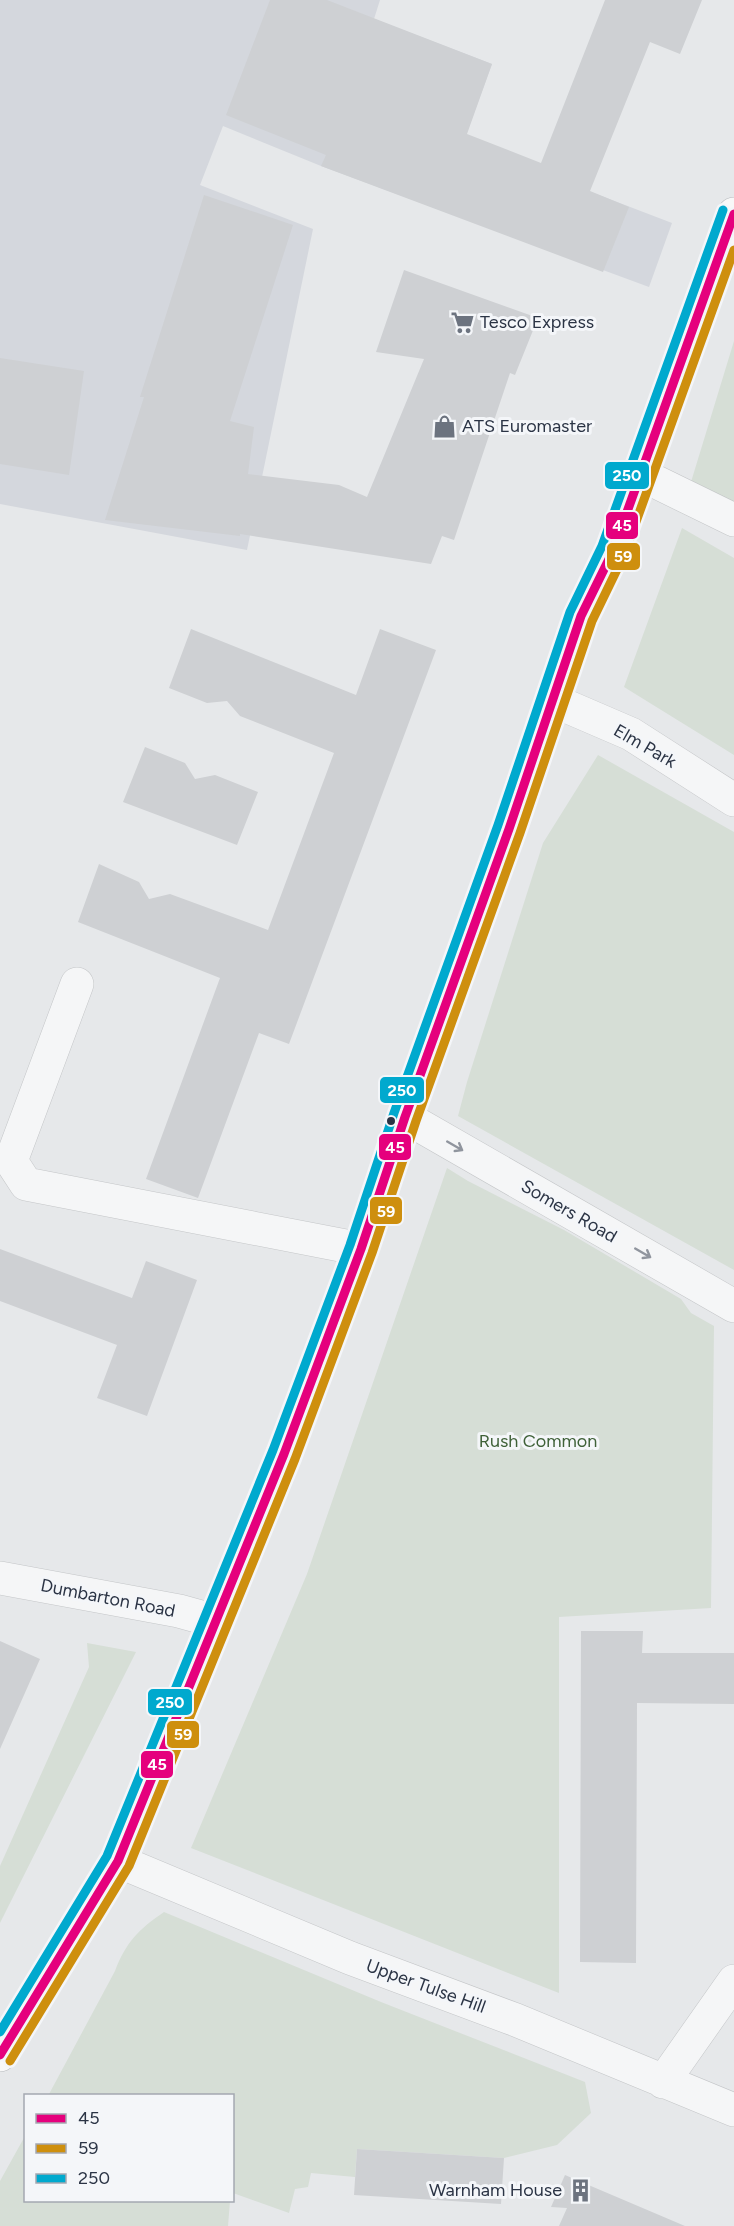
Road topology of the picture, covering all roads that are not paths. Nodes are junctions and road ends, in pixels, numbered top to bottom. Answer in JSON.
{"nodes":[{"id":1,"x":734,"y":214,"type":"edge"},
{"id":2,"x":640,"y":474,"type":"junction"},
{"id":3,"x":734,"y":520,"type":"edge"},
{"id":4,"x":552,"y":700,"type":"junction"},
{"id":5,"x":734,"y":800,"type":"edge"},
{"id":6,"x":77,"y":984,"type":"dead end"},
{"id":7,"x":405,"y":1117,"type":"junction"},
{"id":8,"x":361,"y":1249,"type":"junction"},
{"id":9,"x":734,"y":1306,"type":"edge"},
{"id":10,"x":0,"y":1578,"type":"edge"},
{"id":11,"x":215,"y":1621,"type":"junction"},
{"id":12,"x":118,"y":1861,"type":"junction"},
{"id":13,"x":734,"y":1981,"type":"edge"},
{"id":14,"x":0,"y":2055,"type":"edge"},
{"id":15,"x":663,"y":2082,"type":"junction"},
{"id":16,"x":734,"y":2110,"type":"edge"}],
"edges":[{"from":1,"to":2,"type":"highway"},
{"from":2,"to":3,"type":"street"},
{"from":2,"to":4,"type":"highway"},
{"from":4,"to":5,"type":"street","name":"Elm Park"},
{"from":4,"to":7,"type":"highway"},
{"from":6,"to":8,"type":"street"},
{"from":7,"to":8,"type":"highway"},
{"from":7,"to":9,"type":"street","name":"Somers Road","one_way":true},
{"from":8,"to":11,"type":"highway"},
{"from":10,"to":11,"type":"street","name":"Dumbarton Road"},
{"from":11,"to":12,"type":"highway"},
{"from":12,"to":14,"type":"highway"},
{"from":12,"to":15,"type":"street","name":"Upper Tulse Hill"},
{"from":13,"to":15,"type":"street"},
{"from":15,"to":16,"type":"street","name":"Upper Tulse Hill"}]}
